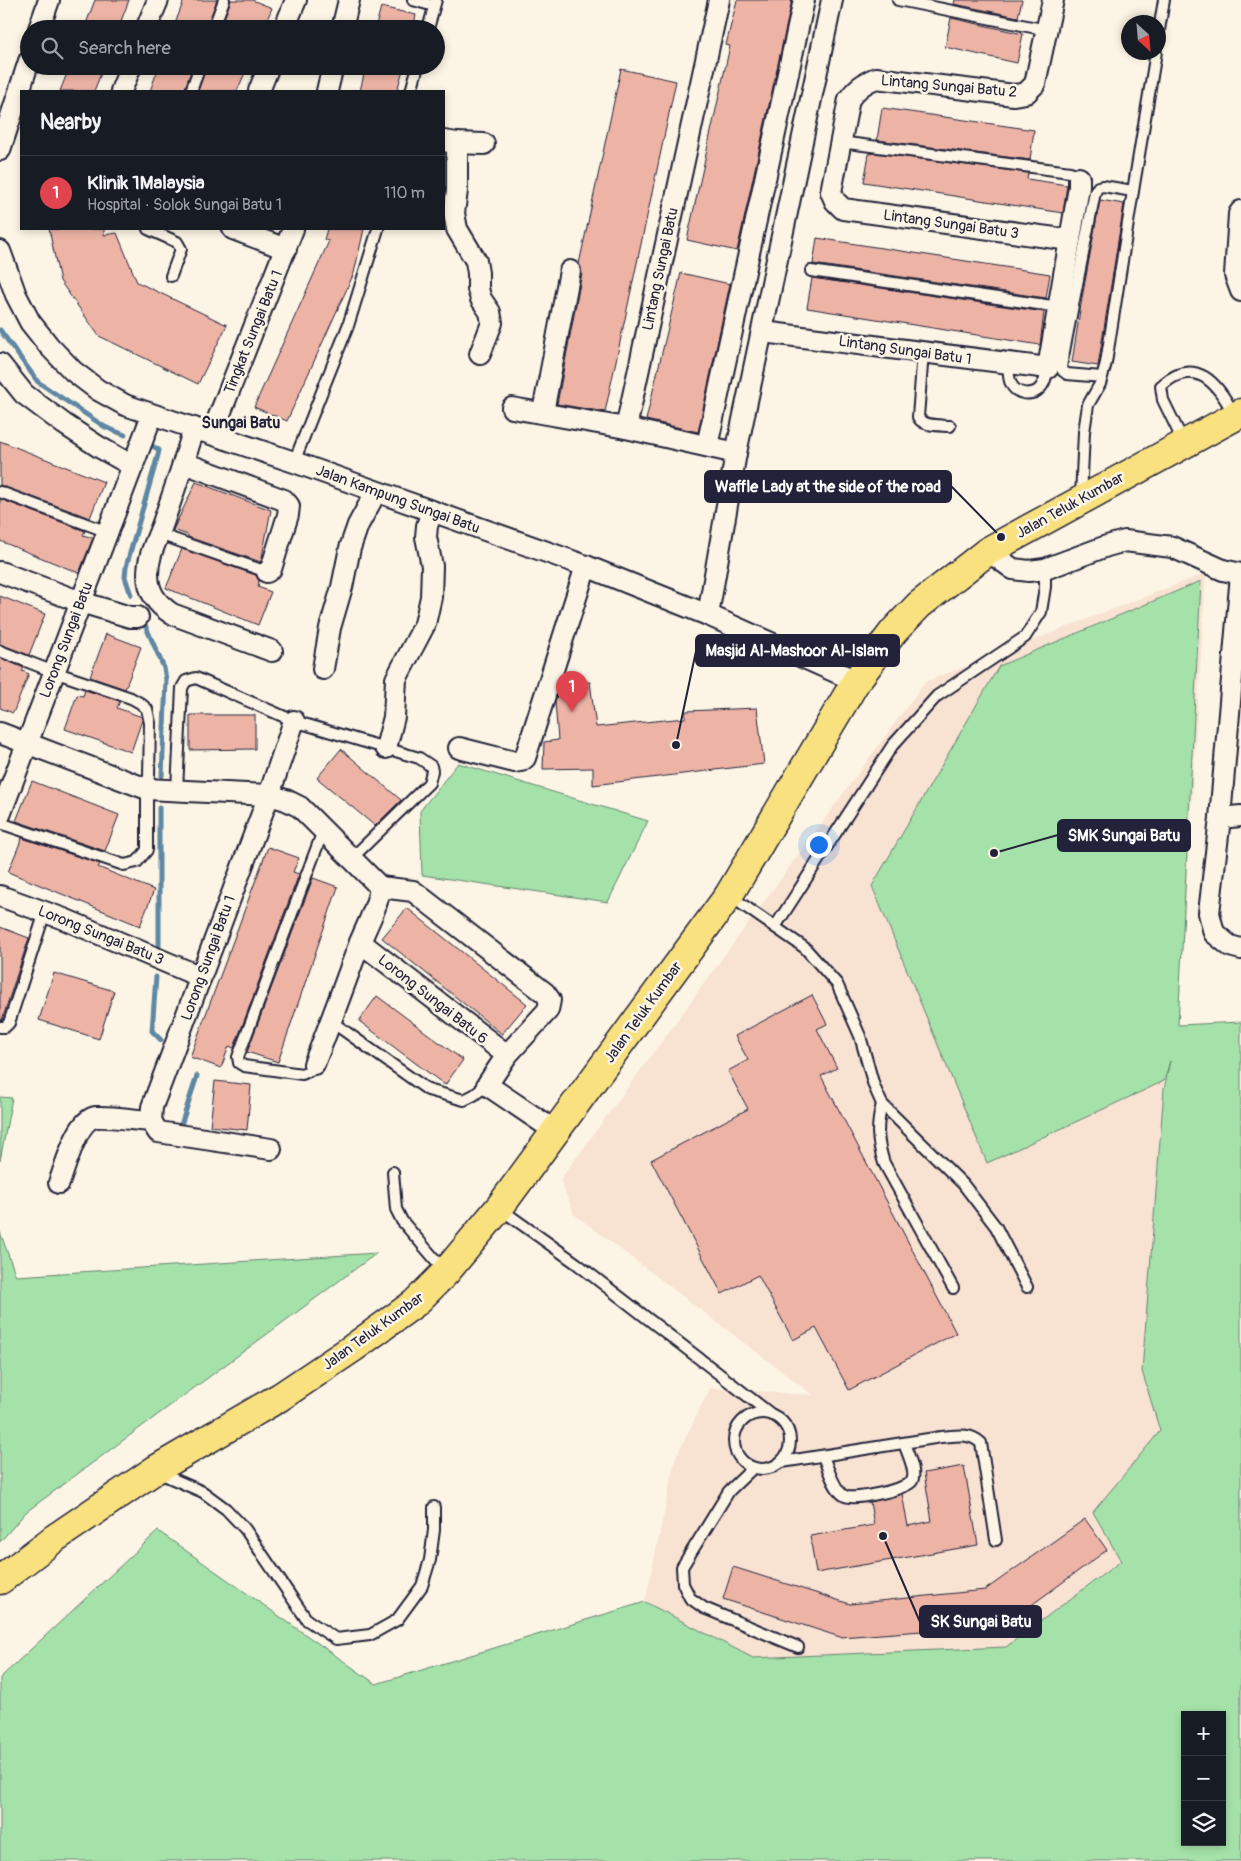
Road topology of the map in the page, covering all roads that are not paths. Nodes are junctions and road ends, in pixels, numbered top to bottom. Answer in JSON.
{"nodes":[{"id":1,"x":48,"y":0,"type":"edge"},
{"id":2,"x":158,"y":0,"type":"edge"},
{"id":3,"x":224,"y":0,"type":"edge"},
{"id":4,"x":294,"y":0,"type":"edge"},
{"id":5,"x":349,"y":0,"type":"edge"},
{"id":6,"x":414,"y":0,"type":"edge"},
{"id":7,"x":719,"y":0,"type":"edge"},
{"id":8,"x":804,"y":0,"type":"edge"},
{"id":9,"x":832,"y":0,"type":"edge"},
{"id":10,"x":898,"y":0,"type":"edge"},
{"id":11,"x":1053,"y":0,"type":"edge"},
{"id":12,"x":1164,"y":0,"type":"edge"},
{"id":13,"x":435,"y":3,"type":"edge"},
{"id":14,"x":1162,"y":15,"type":"edge"},
{"id":15,"x":42,"y":20,"type":"edge"},
{"id":16,"x":150,"y":20,"type":"edge"},
{"id":17,"x":216,"y":20,"type":"edge"},
{"id":18,"x":287,"y":20,"type":"edge"},
{"id":19,"x":344,"y":20,"type":"edge"},
{"id":20,"x":430,"y":20,"type":"edge"},
{"id":21,"x":1047,"y":30,"type":"junction"},
{"id":22,"x":1155,"y":60,"type":"edge"},
{"id":23,"x":24,"y":75,"type":"edge"},
{"id":24,"x":127,"y":75,"type":"edge"},
{"id":25,"x":197,"y":75,"type":"edge"},
{"id":26,"x":265,"y":75,"type":"edge"},
{"id":27,"x":331,"y":75,"type":"edge"},
{"id":28,"x":415,"y":75,"type":"edge"},
{"id":29,"x":121,"y":90,"type":"edge"},
{"id":30,"x":191,"y":90,"type":"edge"},
{"id":31,"x":259,"y":90,"type":"edge"},
{"id":32,"x":327,"y":90,"type":"edge"},
{"id":33,"x":411,"y":90,"type":"edge"},
{"id":34,"x":450,"y":142,"type":"edge"},
{"id":35,"x":840,"y":142,"type":"junction"},
{"id":36,"x":484,"y":144,"type":"dead end"},
{"id":37,"x":0,"y":150,"type":"edge"},
{"id":38,"x":1079,"y":178,"type":"joint"},
{"id":39,"x":1134,"y":191,"type":"junction"},
{"id":40,"x":1241,"y":211,"type":"edge"},
{"id":41,"x":150,"y":230,"type":"edge"},
{"id":42,"x":236,"y":230,"type":"edge"},
{"id":43,"x":293,"y":230,"type":"edge"},
{"id":44,"x":378,"y":230,"type":"edge"},
{"id":45,"x":1070,"y":240,"type":"junction"},
{"id":46,"x":286,"y":249,"type":"junction"},
{"id":47,"x":0,"y":251,"type":"edge"},
{"id":48,"x":570,"y":271,"type":"dead end"},
{"id":49,"x":811,"y":271,"type":"dead end"},
{"id":50,"x":170,"y":276,"type":"dead end"},
{"id":51,"x":1241,"y":290,"type":"edge"},
{"id":52,"x":1059,"y":307,"type":"junction"},
{"id":53,"x":762,"y":332,"type":"junction"},
{"id":54,"x":923,"y":352,"type":"junction"},
{"id":55,"x":480,"y":354,"type":"dead end"},
{"id":56,"x":0,"y":364,"type":"edge"},
{"id":57,"x":1009,"y":364,"type":"junction"},
{"id":58,"x":1048,"y":368,"type":"junction"},
{"id":59,"x":1102,"y":377,"type":"junction"},
{"id":60,"x":512,"y":408,"type":"dead end"},
{"id":61,"x":543,"y":412,"type":"junction"},
{"id":62,"x":152,"y":415,"type":"junction"},
{"id":63,"x":1239,"y":420,"type":"edge"},
{"id":64,"x":950,"y":426,"type":"dead end"},
{"id":65,"x":626,"y":428,"type":"junction"},
{"id":66,"x":203,"y":431,"type":"junction"},
{"id":67,"x":1184,"y":443,"type":"junction"},
{"id":68,"x":707,"y":446,"type":"junction"},
{"id":69,"x":736,"y":453,"type":"junction"},
{"id":70,"x":294,"y":462,"type":"junction"},
{"id":71,"x":184,"y":464,"type":"junction"},
{"id":72,"x":133,"y":466,"type":"junction"},
{"id":73,"x":0,"y":492,"type":"edge"},
{"id":74,"x":376,"y":492,"type":"junction"},
{"id":75,"x":1081,"y":498,"type":"junction"},
{"id":76,"x":432,"y":511,"type":"junction"},
{"id":77,"x":108,"y":532,"type":"junction"},
{"id":78,"x":159,"y":534,"type":"junction"},
{"id":79,"x":988,"y":551,"type":"junction"},
{"id":80,"x":586,"y":566,"type":"junction"},
{"id":81,"x":1045,"y":568,"type":"junction"},
{"id":82,"x":0,"y":572,"type":"edge"},
{"id":83,"x":267,"y":572,"type":"joint"},
{"id":84,"x":1241,"y":574,"type":"edge"},
{"id":85,"x":81,"y":602,"type":"junction"},
{"id":86,"x":148,"y":611,"type":"junction"},
{"id":87,"x":708,"y":615,"type":"junction"},
{"id":88,"x":0,"y":651,"type":"edge"},
{"id":89,"x":272,"y":651,"type":"dead end"},
{"id":90,"x":323,"y":669,"type":"dead end"},
{"id":91,"x":54,"y":672,"type":"junction"},
{"id":92,"x":856,"y":681,"type":"junction"},
{"id":93,"x":294,"y":721,"type":"junction"},
{"id":94,"x":0,"y":732,"type":"edge"},
{"id":95,"x":28,"y":743,"type":"junction"},
{"id":96,"x":386,"y":748,"type":"junction"},
{"id":97,"x":459,"y":748,"type":"dead end"},
{"id":98,"x":147,"y":789,"type":"junction"},
{"id":99,"x":177,"y":790,"type":"junction"},
{"id":100,"x":268,"y":795,"type":"junction"},
{"id":101,"x":0,"y":815,"type":"edge"},
{"id":102,"x":1241,"y":816,"type":"edge"},
{"id":103,"x":1220,"y":818,"type":"junction"},
{"id":104,"x":0,"y":823,"type":"edge"},
{"id":105,"x":323,"y":831,"type":"junction"},
{"id":106,"x":352,"y":858,"type":"junction"},
{"id":107,"x":380,"y":887,"type":"junction"},
{"id":108,"x":729,"y":895,"type":"junction"},
{"id":109,"x":0,"y":896,"type":"edge"},
{"id":110,"x":45,"y":912,"type":"junction"},
{"id":111,"x":775,"y":927,"type":"junction"},
{"id":112,"x":360,"y":942,"type":"junction"},
{"id":113,"x":1241,"y":948,"type":"edge"},
{"id":114,"x":201,"y":976,"type":"junction"},
{"id":115,"x":332,"y":1022,"type":"junction"},
{"id":116,"x":0,"y":1027,"type":"edge"},
{"id":117,"x":507,"y":1055,"type":"junction"},
{"id":118,"x":314,"y":1064,"type":"joint"},
{"id":119,"x":487,"y":1085,"type":"junction"},
{"id":120,"x":882,"y":1104,"type":"junction"},
{"id":121,"x":151,"y":1121,"type":"junction"},
{"id":122,"x":555,"y":1131,"type":"junction"},
{"id":123,"x":271,"y":1149,"type":"dead end"},
{"id":124,"x":393,"y":1172,"type":"dead end"},
{"id":125,"x":60,"y":1183,"type":"dead end"},
{"id":126,"x":499,"y":1208,"type":"junction"},
{"id":127,"x":446,"y":1272,"type":"junction"},
{"id":128,"x":1027,"y":1287,"type":"dead end"},
{"id":129,"x":953,"y":1288,"type":"dead end"},
{"id":130,"x":772,"y":1414,"type":"junction"},
{"id":131,"x":904,"y":1443,"type":"junction"},
{"id":132,"x":823,"y":1456,"type":"junction"},
{"id":133,"x":782,"y":1462,"type":"junction"},
{"id":134,"x":753,"y":1468,"type":"junction"},
{"id":135,"x":155,"y":1470,"type":"junction"},
{"id":136,"x":434,"y":1507,"type":"dead end"},
{"id":137,"x":996,"y":1540,"type":"dead end"},
{"id":138,"x":0,"y":1580,"type":"edge"},
{"id":139,"x":798,"y":1647,"type":"dead end"}],
"edges":[{"from":1,"to":15,"type":"street"},
{"from":2,"to":16,"type":"street"},
{"from":3,"to":17,"type":"lane"},
{"from":4,"to":18,"type":"street"},
{"from":5,"to":19,"type":"street"},
{"from":6,"to":13,"type":"lane"},
{"from":7,"to":65,"type":"street","name":"Lintang Sungai Batu"},
{"from":8,"to":68,"type":"street"},
{"from":9,"to":53,"type":"street"},
{"from":10,"to":21,"type":"lane"},
{"from":11,"to":21,"type":"street","name":"Lintang Sungai Batu 2"},
{"from":12,"to":14,"type":"lane"},
{"from":13,"to":20,"type":"lane"},
{"from":21,"to":35,"type":"street","name":"Lintang Sungai Batu 2"},
{"from":22,"to":39,"type":"lane"},
{"from":23,"to":37,"type":"street"},
{"from":24,"to":29,"type":"street"},
{"from":25,"to":30,"type":"lane"},
{"from":26,"to":31,"type":"street"},
{"from":27,"to":32,"type":"street"},
{"from":28,"to":33,"type":"lane"},
{"from":34,"to":36,"type":"street"},
{"from":34,"to":55,"type":"street"},
{"from":35,"to":38,"type":"lane"},
{"from":35,"to":45,"type":"street","name":"Lintang Sungai Batu 3"},
{"from":38,"to":45,"type":"street"},
{"from":39,"to":59,"type":"lane"},
{"from":39,"to":59,"type":"lane"},
{"from":40,"to":51,"type":"street"},
{"from":41,"to":50,"type":"lane"},
{"from":42,"to":46,"type":"street"},
{"from":43,"to":46,"type":"street","name":"Tingkat Sungai Batu 1"},
{"from":44,"to":70,"type":"lane"},
{"from":45,"to":52,"type":"street"},
{"from":46,"to":66,"type":"street","name":"Tingkat Sungai Batu 1"},
{"from":47,"to":62,"type":"street","name":"Jalan Kampung Sungai Batu"},
{"from":48,"to":61,"type":"street"},
{"from":49,"to":52,"type":"lane"},
{"from":52,"to":58,"type":"street"},
{"from":53,"to":54,"type":"street","name":"Lintang Sungai Batu 1"},
{"from":53,"to":69,"type":"street"},
{"from":54,"to":57,"type":"street","name":"Lintang Sungai Batu 1"},
{"from":54,"to":64,"type":"lane"},
{"from":56,"to":72,"type":"street"},
{"from":57,"to":58,"type":"street","name":"Lintang Sungai Batu 1"},
{"from":57,"to":58,"type":"lane"},
{"from":59,"to":75,"type":"lane"},
{"from":60,"to":61,"type":"street"},
{"from":61,"to":65,"type":"street"},
{"from":62,"to":66,"type":"street","name":"Jalan Kampung Sungai Batu"},
{"from":62,"to":72,"type":"street","name":"Lorong Sungai Batu"},
{"from":63,"to":67,"type":"main road","name":"Jalan Teluk Kumbar"},
{"from":63,"to":67,"type":"lane"},
{"from":65,"to":68,"type":"street"},
{"from":66,"to":70,"type":"street","name":"Jalan Kampung Sungai Batu"},
{"from":66,"to":71,"type":"street","name":"Tingkat Sungai Batu 1"},
{"from":67,"to":75,"type":"main road","name":"Jalan Teluk Kumbar"},
{"from":68,"to":69,"type":"street"},
{"from":69,"to":87,"type":"street"},
{"from":70,"to":74,"type":"street","name":"Jalan Kampung Sungai Batu"},
{"from":71,"to":78,"type":"street","name":"Tingkat Sungai Batu 1"},
{"from":71,"to":83,"type":"street"},
{"from":72,"to":77,"type":"street","name":"Lorong Sungai Batu"},
{"from":73,"to":77,"type":"lane"},
{"from":74,"to":76,"type":"street","name":"Jalan Kampung Sungai Batu"},
{"from":74,"to":90,"type":"street"},
{"from":75,"to":79,"type":"main road","name":"Jalan Teluk Kumbar"},
{"from":76,"to":80,"type":"street","name":"Jalan Kampung Sungai Batu"},
{"from":76,"to":96,"type":"street"},
{"from":77,"to":85,"type":"street","name":"Lorong Sungai Batu"},
{"from":78,"to":83,"type":"lane"},
{"from":78,"to":86,"type":"street","name":"Tingkat Sungai Batu 1"},
{"from":79,"to":81,"type":"street"},
{"from":79,"to":92,"type":"main road","name":"Jalan Teluk Kumbar"},
{"from":80,"to":87,"type":"street","name":"Jalan Kampung Sungai Batu"},
{"from":80,"to":97,"type":"street"},
{"from":81,"to":84,"type":"street"},
{"from":81,"to":111,"type":"lane"},
{"from":82,"to":85,"type":"street"},
{"from":84,"to":103,"type":"street"},
{"from":85,"to":86,"type":"street"},
{"from":85,"to":91,"type":"street","name":"Lorong Sungai Batu"},
{"from":86,"to":89,"type":"street"},
{"from":87,"to":92,"type":"street","name":"Jalan Kampung Sungai Batu"},
{"from":88,"to":91,"type":"lane"},
{"from":91,"to":95,"type":"street","name":"Lorong Sungai Batu"},
{"from":91,"to":98,"type":"lane"},
{"from":92,"to":108,"type":"main road","name":"Jalan Teluk Kumbar"},
{"from":93,"to":96,"type":"lane"},
{"from":93,"to":99,"type":"lane"},
{"from":93,"to":100,"type":"street","name":"Lorong Sungai Batu 1"},
{"from":94,"to":95,"type":"street"},
{"from":95,"to":98,"type":"street"},
{"from":95,"to":101,"type":"street","name":"Lorong Sungai Batu"},
{"from":96,"to":106,"type":"lane"},
{"from":98,"to":99,"type":"street"},
{"from":98,"to":104,"type":"lane"},
{"from":99,"to":100,"type":"street"},
{"from":100,"to":105,"type":"street"},
{"from":100,"to":114,"type":"street","name":"Lorong Sungai Batu 1"},
{"from":102,"to":103,"type":"street"},
{"from":103,"to":113,"type":"street"},
{"from":105,"to":106,"type":"street"},
{"from":105,"to":118,"type":"lane"},
{"from":106,"to":107,"type":"street"},
{"from":107,"to":112,"type":"street"},
{"from":107,"to":117,"type":"street"},
{"from":108,"to":111,"type":"lane"},
{"from":108,"to":122,"type":"main road","name":"Jalan Teluk Kumbar"},
{"from":109,"to":110,"type":"street","name":"Lorong Sungai Batu 3"},
{"from":110,"to":114,"type":"street","name":"Lorong Sungai Batu 3"},
{"from":110,"to":116,"type":"lane"},
{"from":111,"to":120,"type":"lane"},
{"from":112,"to":115,"type":"street"},
{"from":112,"to":117,"type":"street","name":"Lorong Sungai Batu 6"},
{"from":114,"to":121,"type":"street","name":"Lorong Sungai Batu 1"},
{"from":115,"to":118,"type":"street"},
{"from":115,"to":119,"type":"lane"},
{"from":117,"to":119,"type":"street"},
{"from":119,"to":122,"type":"street"},
{"from":120,"to":128,"type":"lane"},
{"from":120,"to":129,"type":"lane"},
{"from":121,"to":123,"type":"street"},
{"from":121,"to":125,"type":"street"},
{"from":122,"to":126,"type":"main road","name":"Jalan Teluk Kumbar"},
{"from":124,"to":127,"type":"lane"},
{"from":126,"to":127,"type":"main road","name":"Jalan Teluk Kumbar"},
{"from":126,"to":130,"type":"lane"},
{"from":127,"to":135,"type":"main road","name":"Jalan Teluk Kumbar"},
{"from":130,"to":133,"type":"lane"},
{"from":130,"to":134,"type":"lane"},
{"from":131,"to":132,"type":"lane"},
{"from":131,"to":132,"type":"lane"},
{"from":131,"to":137,"type":"lane"},
{"from":132,"to":133,"type":"lane"},
{"from":133,"to":134,"type":"lane"},
{"from":134,"to":139,"type":"lane"},
{"from":135,"to":136,"type":"lane"},
{"from":135,"to":138,"type":"main road","name":"Jalan Teluk Kumbar"}]}
